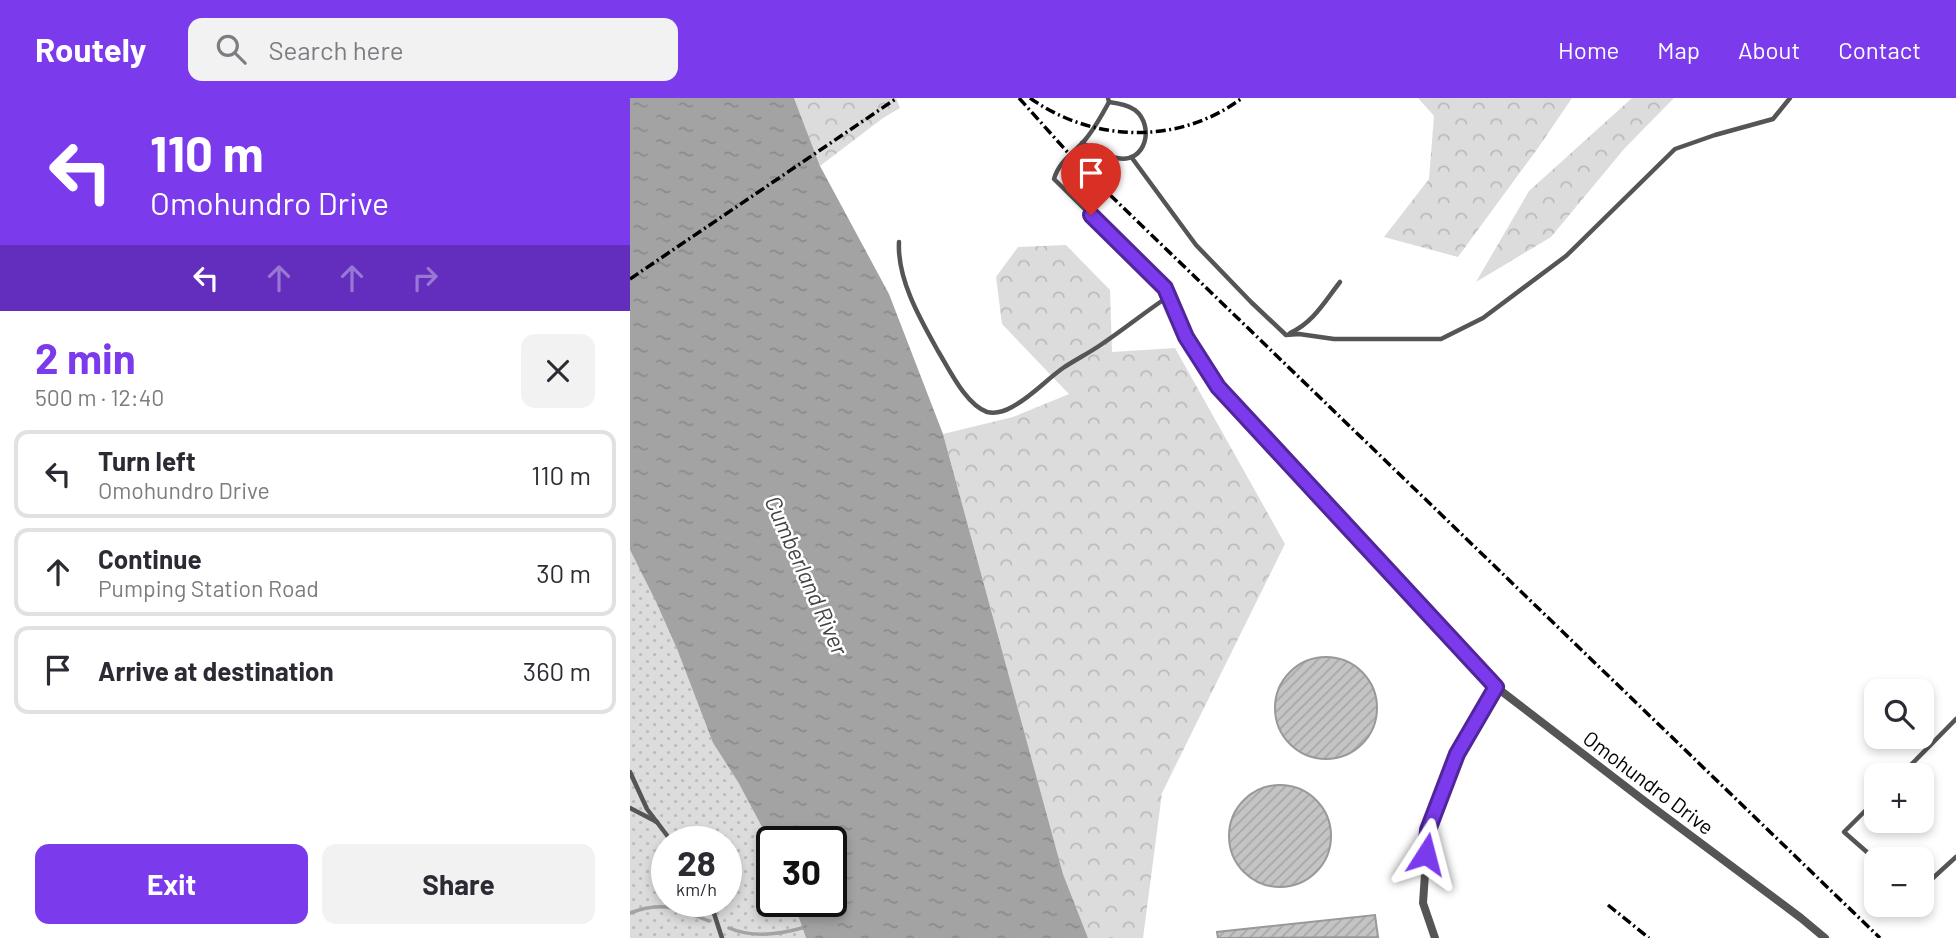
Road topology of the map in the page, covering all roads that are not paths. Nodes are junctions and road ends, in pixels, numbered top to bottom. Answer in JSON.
{"nodes":[{"id":1,"x":1790,"y":98,"type":"edge"},
{"id":2,"x":1109,"y":100,"type":"edge"},
{"id":3,"x":1082,"y":144,"type":"junction"},
{"id":4,"x":1132,"y":158,"type":"junction"},
{"id":5,"x":899,"y":242,"type":"dead end"},
{"id":6,"x":1340,"y":282,"type":"dead end"},
{"id":7,"x":1169,"y":296,"type":"junction"},
{"id":8,"x":1286,"y":335,"type":"junction"},
{"id":9,"x":1458,"y":646,"type":"joint"},
{"id":10,"x":1496,"y":687,"type":"junction"},
{"id":11,"x":1956,"y":719,"type":"edge"},
{"id":12,"x":1912,"y":763,"type":"edge"},
{"id":13,"x":630,"y":772,"type":"edge"},
{"id":14,"x":630,"y":808,"type":"edge"},
{"id":15,"x":1864,"y":812,"type":"edge"},
{"id":16,"x":657,"y":823,"type":"junction"},
{"id":17,"x":659,"y":826,"type":"edge"},
{"id":18,"x":1864,"y":850,"type":"edge"},
{"id":19,"x":1956,"y":857,"type":"edge"},
{"id":20,"x":1934,"y":877,"type":"edge"},
{"id":21,"x":715,"y":917,"type":"edge"},
{"id":22,"x":722,"y":938,"type":"edge"},
{"id":23,"x":1435,"y":938,"type":"edge"},
{"id":24,"x":1825,"y":938,"type":"edge"}],
"edges":[{"from":1,"to":8,"type":"lane"},
{"from":2,"to":3,"type":"lane"},
{"from":2,"to":4,"type":"lane"},
{"from":3,"to":4,"type":"lane"},
{"from":3,"to":7,"type":"lane"},
{"from":4,"to":8,"type":"lane"},
{"from":5,"to":7,"type":"lane"},
{"from":6,"to":8,"type":"lane"},
{"from":7,"to":9,"type":"lane"},
{"from":9,"to":10,"type":"street","name":"Omohundro Drive"},
{"from":10,"to":23,"type":"street"},
{"from":10,"to":24,"type":"street","name":"Omohundro Drive"},
{"from":11,"to":12,"type":"lane"},
{"from":13,"to":16,"type":"lane"},
{"from":14,"to":16,"type":"lane"},
{"from":15,"to":18,"type":"lane"},
{"from":16,"to":17,"type":"lane"},
{"from":19,"to":20,"type":"lane"},
{"from":21,"to":22,"type":"lane"}]}
